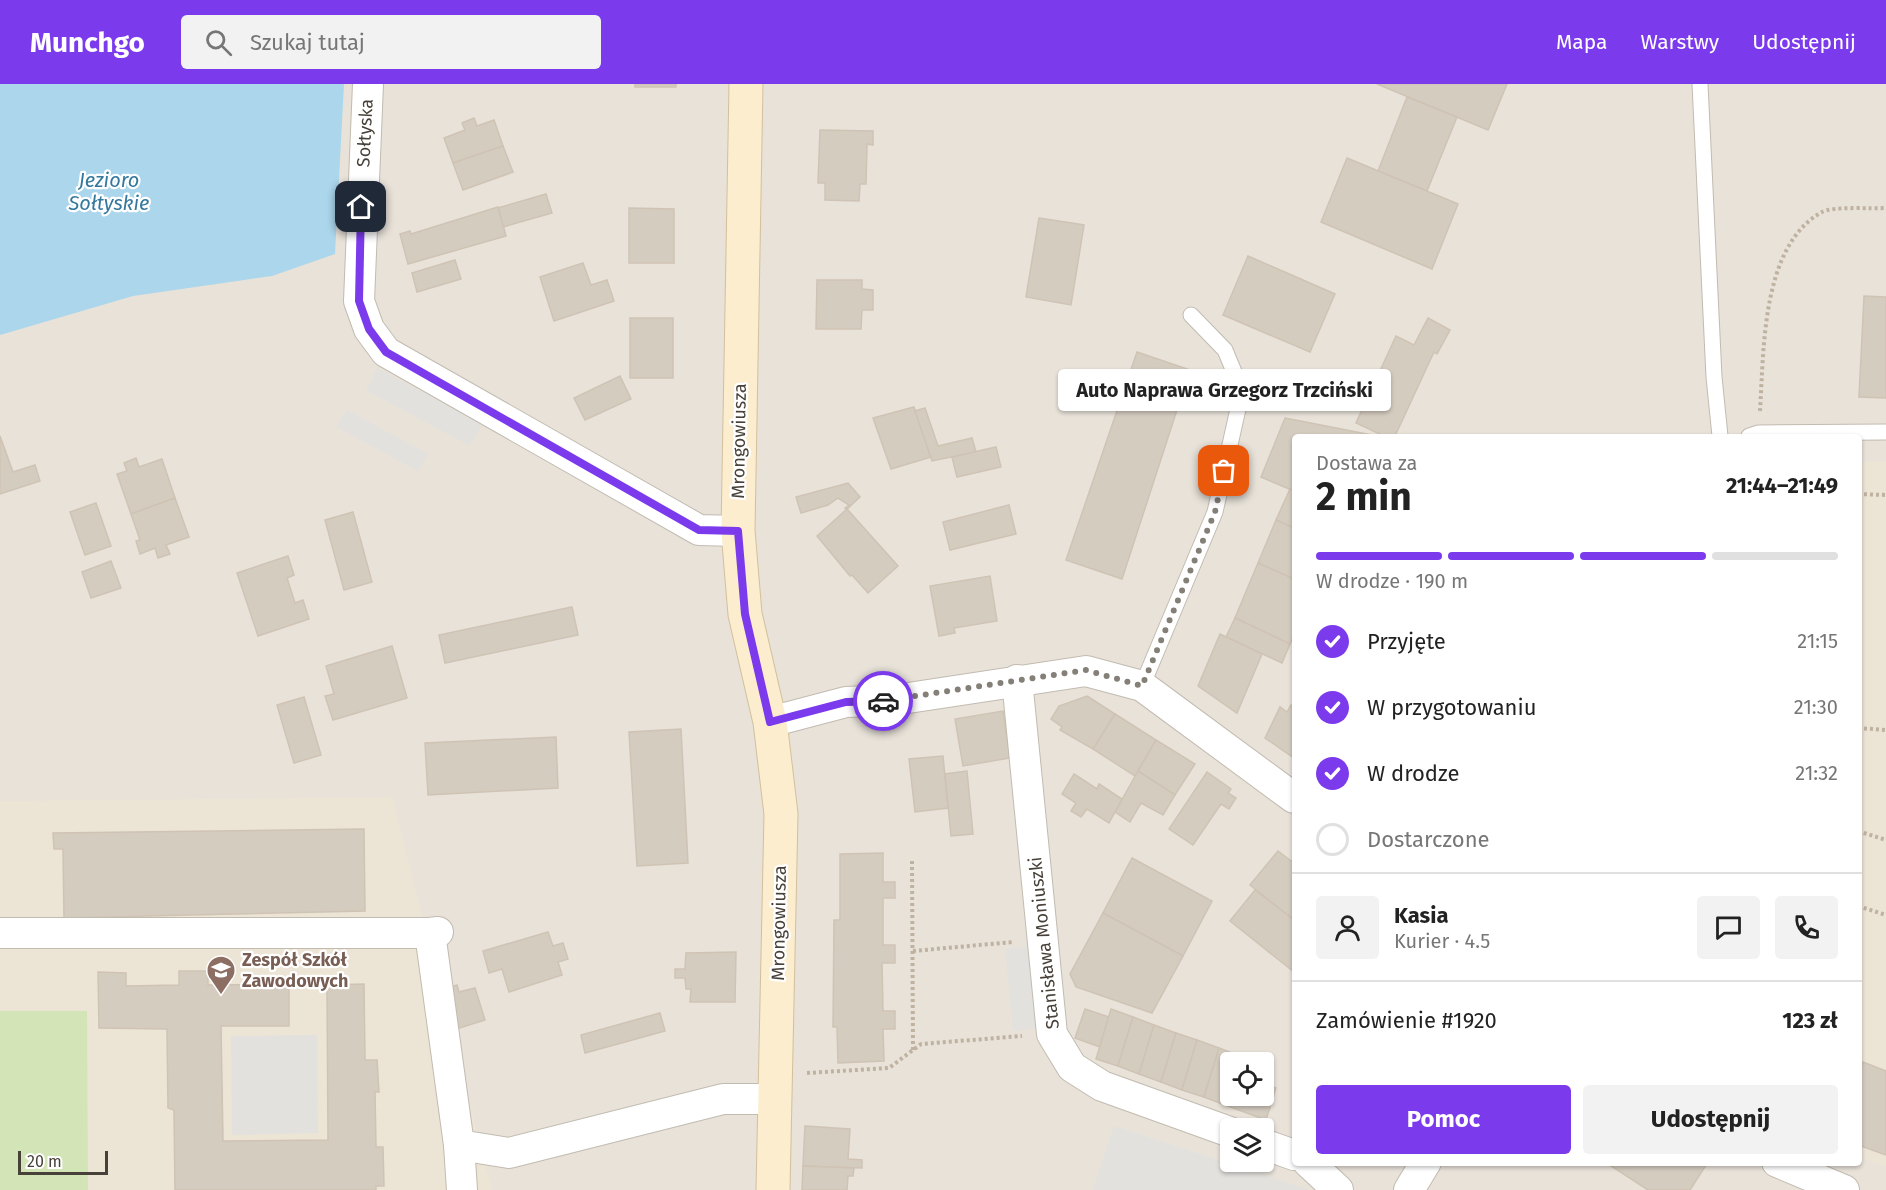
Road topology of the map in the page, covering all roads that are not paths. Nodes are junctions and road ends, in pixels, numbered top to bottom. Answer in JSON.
{"nodes":[{"id":1,"x":368,"y":84,"type":"edge"},
{"id":2,"x":746,"y":84,"type":"edge"},
{"id":3,"x":1700,"y":84,"type":"edge"},
{"id":4,"x":1191,"y":315,"type":"dead end"},
{"id":5,"x":1886,"y":432,"type":"edge"},
{"id":6,"x":1720,"y":434,"type":"edge"},
{"id":7,"x":1797,"y":434,"type":"edge"},
{"id":8,"x":738,"y":531,"type":"junction"},
{"id":9,"x":1017,"y":681,"type":"junction"},
{"id":10,"x":1142,"y":686,"type":"junction"},
{"id":11,"x":770,"y":722,"type":"junction"},
{"id":12,"x":1292,"y":797,"type":"edge"},
{"id":13,"x":0,"y":933,"type":"edge"},
{"id":14,"x":774,"y":1099,"type":"junction"},
{"id":15,"x":1220,"y":1128,"type":"edge"},
{"id":16,"x":459,"y":1145,"type":"junction"},
{"id":17,"x":1274,"y":1148,"type":"edge"},
{"id":18,"x":1292,"y":1154,"type":"edge"},
{"id":19,"x":1312,"y":1166,"type":"edge"},
{"id":20,"x":1424,"y":1166,"type":"edge"},
{"id":21,"x":1787,"y":1166,"type":"edge"},
{"id":22,"x":462,"y":1190,"type":"edge"},
{"id":23,"x":773,"y":1190,"type":"edge"},
{"id":24,"x":1338,"y":1190,"type":"edge"},
{"id":25,"x":1409,"y":1190,"type":"edge"},
{"id":26,"x":1844,"y":1190,"type":"edge"}],
"edges":[{"from":1,"to":8,"type":"street","name":"Sołtyska"},
{"from":2,"to":8,"type":"street","name":"Mrongowiusza"},
{"from":3,"to":6,"type":"lane"},
{"from":4,"to":10,"type":"lane"},
{"from":5,"to":7,"type":"lane"},
{"from":8,"to":11,"type":"street","name":"Mrongowiusza"},
{"from":9,"to":10,"type":"street"},
{"from":9,"to":11,"type":"street"},
{"from":9,"to":15,"type":"street","name":"Stanisława Moniuszki"},
{"from":10,"to":12,"type":"street"},
{"from":11,"to":14,"type":"street","name":"Mrongowiusza"},
{"from":13,"to":16,"type":"street"},
{"from":14,"to":16,"type":"street"},
{"from":14,"to":23,"type":"street","name":"Mrongowiusza"},
{"from":16,"to":22,"type":"street"},
{"from":17,"to":18,"type":"street"},
{"from":19,"to":24,"type":"street"},
{"from":20,"to":25,"type":"street"},
{"from":21,"to":26,"type":"street"}]}
